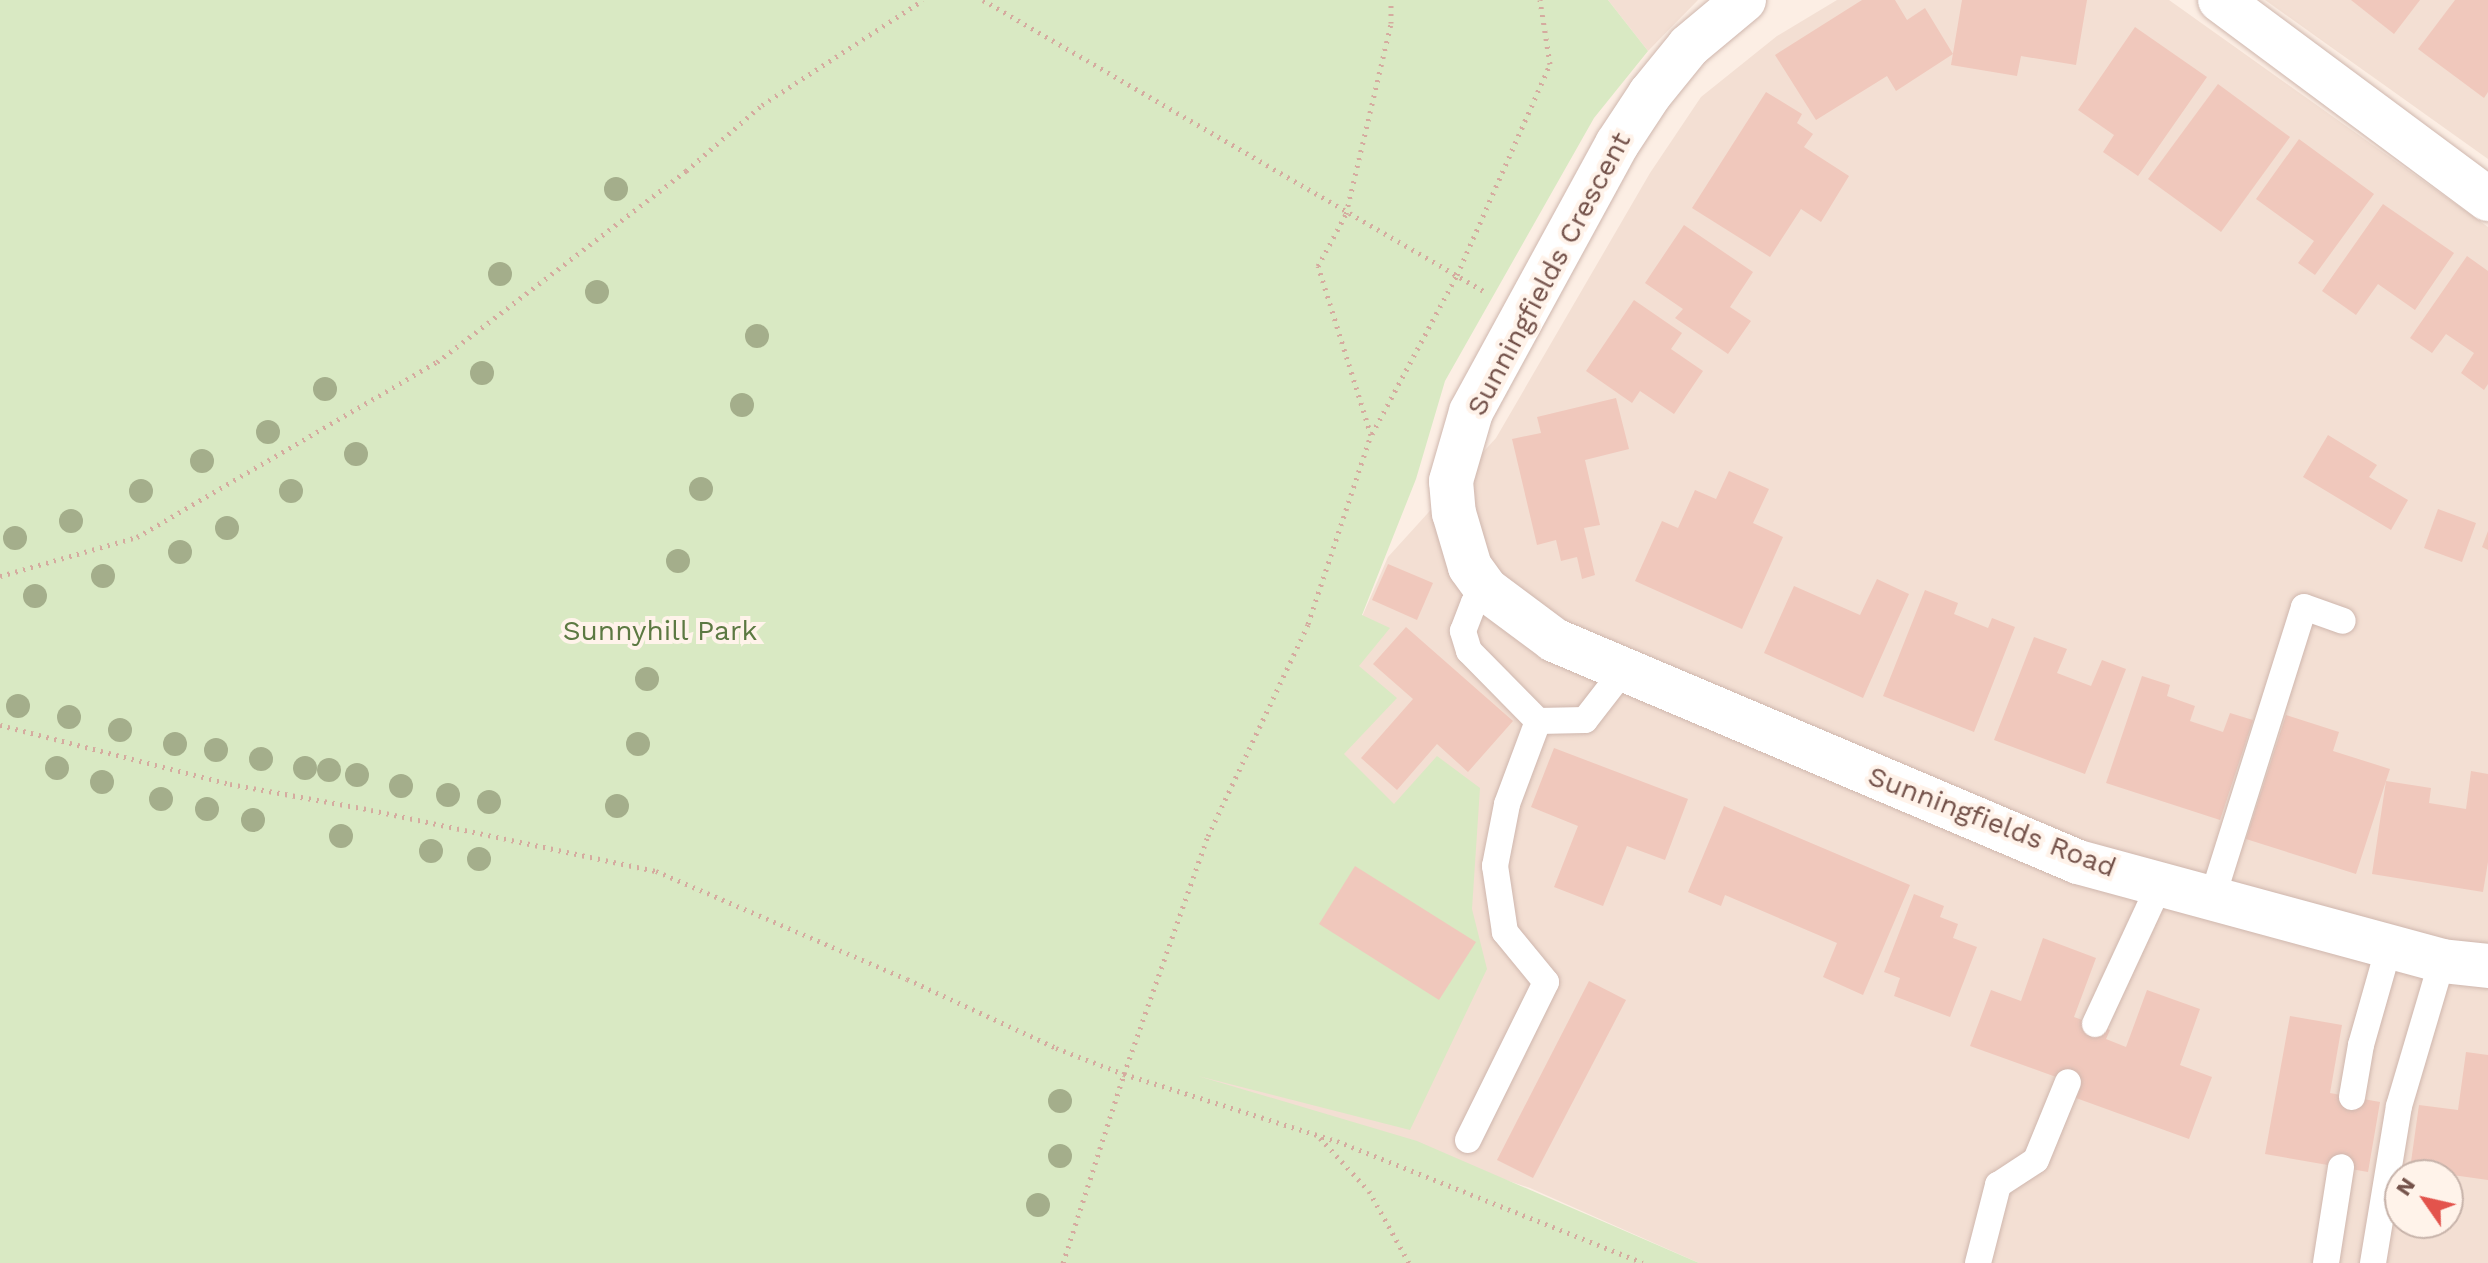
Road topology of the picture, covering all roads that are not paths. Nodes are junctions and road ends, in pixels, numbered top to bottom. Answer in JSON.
{"nodes":[{"id":1,"x":1744,"y":0,"type":"edge"},
{"id":2,"x":2220,"y":0,"type":"edge"},
{"id":3,"x":2488,"y":199,"type":"edge"},
{"id":4,"x":1487,"y":590,"type":"junction"},
{"id":5,"x":2343,"y":621,"type":"dead end"},
{"id":6,"x":1634,"y":676,"type":"junction"},
{"id":7,"x":1538,"y":721,"type":"junction"},
{"id":8,"x":2160,"y":884,"type":"junction"},
{"id":9,"x":2212,"y":899,"type":"junction"},
{"id":10,"x":2389,"y":947,"type":"junction"},
{"id":11,"x":2442,"y":961,"type":"junction"},
{"id":12,"x":2488,"y":966,"type":"edge"},
{"id":13,"x":2095,"y":1024,"type":"dead end"},
{"id":14,"x":2068,"y":1082,"type":"dead end"},
{"id":15,"x":2352,"y":1097,"type":"dead end"},
{"id":16,"x":1468,"y":1140,"type":"dead end"},
{"id":17,"x":2341,"y":1167,"type":"dead end"},
{"id":18,"x":1978,"y":1263,"type":"edge"},
{"id":19,"x":2326,"y":1263,"type":"edge"},
{"id":20,"x":2373,"y":1263,"type":"edge"}],
"edges":[{"from":1,"to":4,"type":"street","name":"Sunningfields Crescent"},
{"from":2,"to":3,"type":"street"},
{"from":4,"to":6,"type":"street","name":"Sunningfields Crescent"},
{"from":4,"to":7,"type":"lane"},
{"from":5,"to":9,"type":"lane"},
{"from":6,"to":7,"type":"lane"},
{"from":6,"to":8,"type":"street","name":"Sunningfields Road"},
{"from":7,"to":16,"type":"lane"},
{"from":8,"to":9,"type":"street","name":"Sunningfields Road"},
{"from":8,"to":13,"type":"lane"},
{"from":9,"to":10,"type":"street","name":"Sunningfields Road"},
{"from":10,"to":11,"type":"street","name":"Sunningfields Road"},
{"from":10,"to":15,"type":"lane"},
{"from":11,"to":12,"type":"street","name":"Sunningfields Road"},
{"from":11,"to":20,"type":"lane"},
{"from":14,"to":18,"type":"lane"},
{"from":17,"to":19,"type":"lane"}]}
